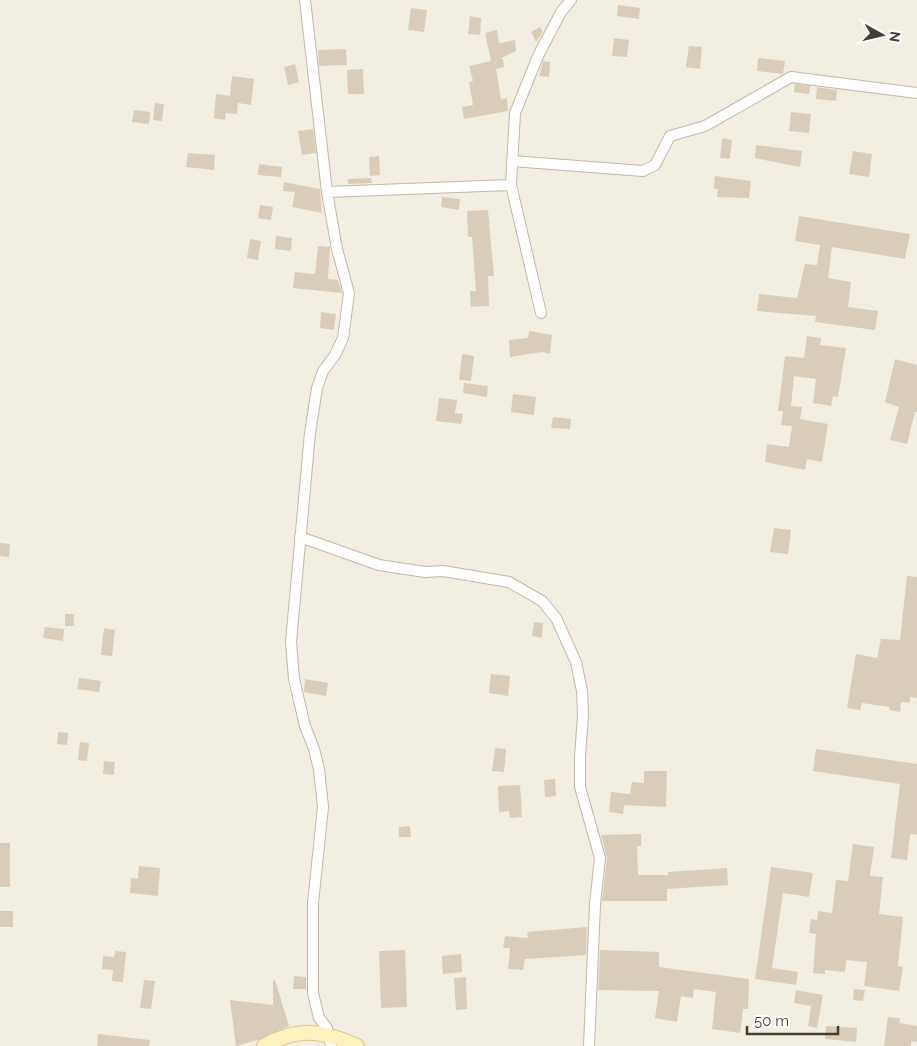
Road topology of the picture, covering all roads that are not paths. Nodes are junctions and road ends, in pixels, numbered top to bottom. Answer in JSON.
{"nodes":[{"id":1,"x":305,"y":0,"type":"edge"},
{"id":2,"x":571,"y":0,"type":"edge"},
{"id":3,"x":917,"y":93,"type":"edge"},
{"id":4,"x":512,"y":161,"type":"junction"},
{"id":5,"x":511,"y":185,"type":"junction"},
{"id":6,"x":327,"y":192,"type":"junction"},
{"id":7,"x":541,"y":313,"type":"dead end"},
{"id":8,"x":300,"y":537,"type":"junction"},
{"id":9,"x":330,"y":1040,"type":"edge"},
{"id":10,"x":264,"y":1046,"type":"edge"},
{"id":11,"x":357,"y":1046,"type":"edge"},
{"id":12,"x":589,"y":1046,"type":"edge"}],
"edges":[{"from":1,"to":6,"type":"street"},
{"from":2,"to":4,"type":"street"},
{"from":3,"to":4,"type":"street"},
{"from":4,"to":5,"type":"street"},
{"from":5,"to":6,"type":"street"},
{"from":5,"to":7,"type":"street"},
{"from":6,"to":8,"type":"street"},
{"from":8,"to":9,"type":"street"},
{"from":8,"to":12,"type":"street"},
{"from":9,"to":10,"type":"main road"},
{"from":9,"to":11,"type":"main road"}]}
